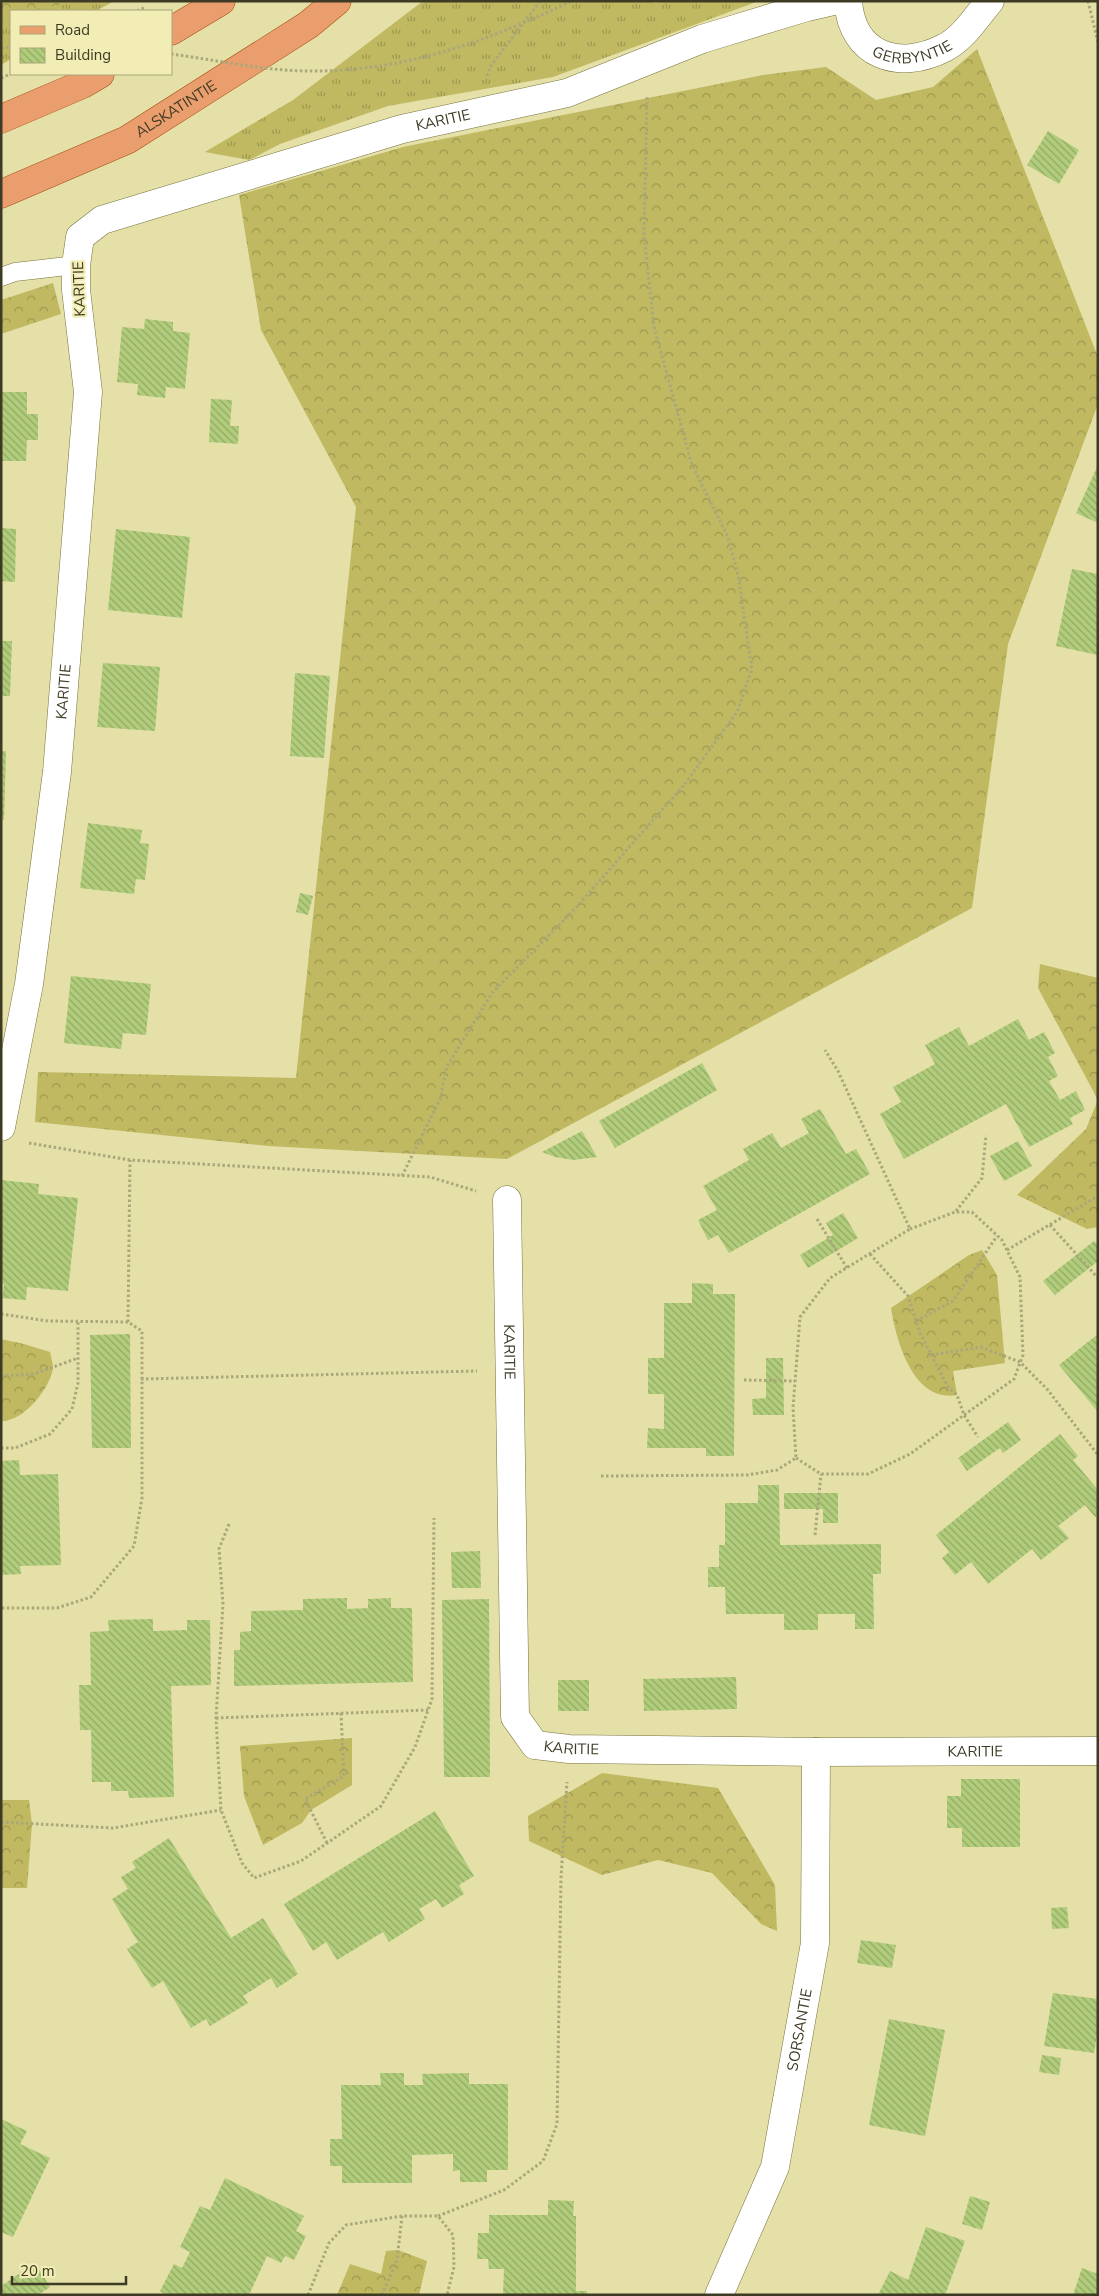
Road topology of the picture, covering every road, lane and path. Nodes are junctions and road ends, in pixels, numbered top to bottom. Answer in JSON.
{"nodes":[{"id":1,"x":221,"y":1,"type":"edge"},
{"id":2,"x":337,"y":1,"type":"edge"},
{"id":3,"x":540,"y":1,"type":"edge"},
{"id":4,"x":571,"y":1,"type":"edge"},
{"id":5,"x":833,"y":1,"type":"edge"},
{"id":6,"x":848,"y":1,"type":"edge"},
{"id":7,"x":990,"y":1,"type":"edge"},
{"id":8,"x":1088,"y":1,"type":"edge"},
{"id":9,"x":172,"y":30,"type":"edge"},
{"id":10,"x":1098,"y":42,"type":"edge"},
{"id":11,"x":172,"y":54,"type":"edge"},
{"id":12,"x":648,"y":62,"type":"junction"},
{"id":13,"x":98,"y":75,"type":"edge"},
{"id":14,"x":477,"y":113,"type":"junction"},
{"id":15,"x":1,"y":119,"type":"edge"},
{"id":16,"x":1,"y":194,"type":"edge"},
{"id":17,"x":76,"y":265,"type":"junction"},
{"id":18,"x":1,"y":277,"type":"edge"},
{"id":19,"x":825,"y":1050,"type":"dead end"},
{"id":20,"x":10,"y":1134,"type":"edge"},
{"id":21,"x":986,"y":1135,"type":"dead end"},
{"id":22,"x":130,"y":1160,"type":"junction"},
{"id":23,"x":402,"y":1176,"type":"junction"},
{"id":24,"x":1098,"y":1196,"type":"edge"},
{"id":25,"x":507,"y":1200,"type":"joint"},
{"id":26,"x":955,"y":1212,"type":"junction"},
{"id":27,"x":817,"y":1219,"type":"dead end"},
{"id":28,"x":1050,"y":1225,"type":"junction"},
{"id":29,"x":910,"y":1230,"type":"junction"},
{"id":30,"x":997,"y":1236,"type":"junction"},
{"id":31,"x":1007,"y":1250,"type":"junction"},
{"id":32,"x":870,"y":1254,"type":"junction"},
{"id":33,"x":847,"y":1268,"type":"junction"},
{"id":34,"x":1098,"y":1278,"type":"edge"},
{"id":35,"x":1,"y":1314,"type":"edge"},
{"id":36,"x":916,"y":1321,"type":"junction"},
{"id":37,"x":78,"y":1322,"type":"junction"},
{"id":38,"x":128,"y":1322,"type":"junction"},
{"id":39,"x":931,"y":1355,"type":"junction"},
{"id":40,"x":78,"y":1358,"type":"junction"},
{"id":41,"x":1020,"y":1362,"type":"junction"},
{"id":42,"x":510,"y":1370,"type":"junction"},
{"id":43,"x":1,"y":1376,"type":"edge"},
{"id":44,"x":141,"y":1379,"type":"junction"},
{"id":45,"x":744,"y":1380,"type":"dead end"},
{"id":46,"x":795,"y":1381,"type":"junction"},
{"id":47,"x":964,"y":1415,"type":"junction"},
{"id":48,"x":978,"y":1437,"type":"dead end"},
{"id":49,"x":1,"y":1448,"type":"edge"},
{"id":50,"x":1098,"y":1455,"type":"edge"},
{"id":51,"x":796,"y":1458,"type":"junction"},
{"id":52,"x":821,"y":1474,"type":"junction"},
{"id":53,"x":601,"y":1476,"type":"dead end"},
{"id":54,"x":434,"y":1518,"type":"dead end"},
{"id":55,"x":229,"y":1524,"type":"dead end"},
{"id":56,"x":815,"y":1535,"type":"dead end"},
{"id":57,"x":1,"y":1608,"type":"edge"},
{"id":58,"x":428,"y":1710,"type":"junction"},
{"id":59,"x":341,"y":1714,"type":"junction"},
{"id":60,"x":216,"y":1718,"type":"junction"},
{"id":61,"x":569,"y":1749,"type":"junction"},
{"id":62,"x":1098,"y":1751,"type":"edge"},
{"id":63,"x":816,"y":1752,"type":"junction"},
{"id":64,"x":220,"y":1810,"type":"junction"},
{"id":65,"x":1,"y":1822,"type":"edge"},
{"id":66,"x":327,"y":1843,"type":"junction"},
{"id":67,"x":402,"y":2216,"type":"junction"},
{"id":68,"x":438,"y":2216,"type":"junction"},
{"id":69,"x":308,"y":2295,"type":"edge"},
{"id":70,"x":382,"y":2295,"type":"edge"},
{"id":71,"x":447,"y":2295,"type":"edge"},
{"id":72,"x":719,"y":2295,"type":"edge"}],
"edges":[{"from":1,"to":9,"type":"main road"},
{"from":2,"to":16,"type":"main road","name":"ALSKATINTIE"},
{"from":3,"to":14,"type":"path"},
{"from":4,"to":11,"type":"path","bridge":true},
{"from":5,"to":12,"type":"street","name":"KARITIE"},
{"from":6,"to":7,"type":"street","name":"GERBYNTIE"},
{"from":8,"to":10,"type":"path"},
{"from":12,"to":14,"type":"street","name":"KARITIE"},
{"from":12,"to":23,"type":"path"},
{"from":13,"to":15,"type":"main road"},
{"from":14,"to":17,"type":"street","name":"KARITIE"},
{"from":17,"to":18,"type":"lane"},
{"from":17,"to":20,"type":"street","name":"KARITIE"},
{"from":19,"to":29,"type":"path"},
{"from":20,"to":22,"type":"path"},
{"from":21,"to":26,"type":"path"},
{"from":22,"to":23,"type":"path"},
{"from":22,"to":38,"type":"path"},
{"from":23,"to":25,"type":"path"},
{"from":24,"to":28,"type":"path"},
{"from":25,"to":42,"type":"street","name":"KARITIE"},
{"from":26,"to":29,"type":"path"},
{"from":26,"to":30,"type":"path"},
{"from":27,"to":33,"type":"path"},
{"from":28,"to":31,"type":"path"},
{"from":28,"to":34,"type":"path"},
{"from":29,"to":32,"type":"path"},
{"from":30,"to":31,"type":"path"},
{"from":30,"to":36,"type":"path"},
{"from":31,"to":41,"type":"path"},
{"from":32,"to":33,"type":"path"},
{"from":32,"to":36,"type":"path"},
{"from":33,"to":46,"type":"path"},
{"from":35,"to":37,"type":"path"},
{"from":36,"to":39,"type":"path"},
{"from":37,"to":38,"type":"path"},
{"from":37,"to":40,"type":"path"},
{"from":38,"to":44,"type":"path"},
{"from":39,"to":41,"type":"path"},
{"from":39,"to":47,"type":"path"},
{"from":40,"to":43,"type":"path"},
{"from":40,"to":49,"type":"path"},
{"from":41,"to":47,"type":"path"},
{"from":41,"to":50,"type":"path"},
{"from":42,"to":44,"type":"path"},
{"from":42,"to":61,"type":"street","name":"KARITIE"},
{"from":44,"to":57,"type":"path"},
{"from":45,"to":46,"type":"path"},
{"from":46,"to":51,"type":"path"},
{"from":47,"to":48,"type":"path"},
{"from":47,"to":52,"type":"path"},
{"from":51,"to":52,"type":"path"},
{"from":51,"to":53,"type":"path"},
{"from":52,"to":56,"type":"path"},
{"from":54,"to":58,"type":"path"},
{"from":55,"to":60,"type":"path"},
{"from":58,"to":59,"type":"path"},
{"from":58,"to":66,"type":"path"},
{"from":59,"to":60,"type":"path"},
{"from":59,"to":66,"type":"path"},
{"from":60,"to":64,"type":"path"},
{"from":61,"to":63,"type":"street","name":"KARITIE"},
{"from":61,"to":68,"type":"path"},
{"from":62,"to":63,"type":"street","name":"KARITIE"},
{"from":63,"to":72,"type":"street","name":"SORSANTIE"},
{"from":64,"to":65,"type":"path"},
{"from":64,"to":66,"type":"path"},
{"from":67,"to":68,"type":"path"},
{"from":67,"to":69,"type":"path"},
{"from":67,"to":70,"type":"path"},
{"from":68,"to":71,"type":"path"}]}
